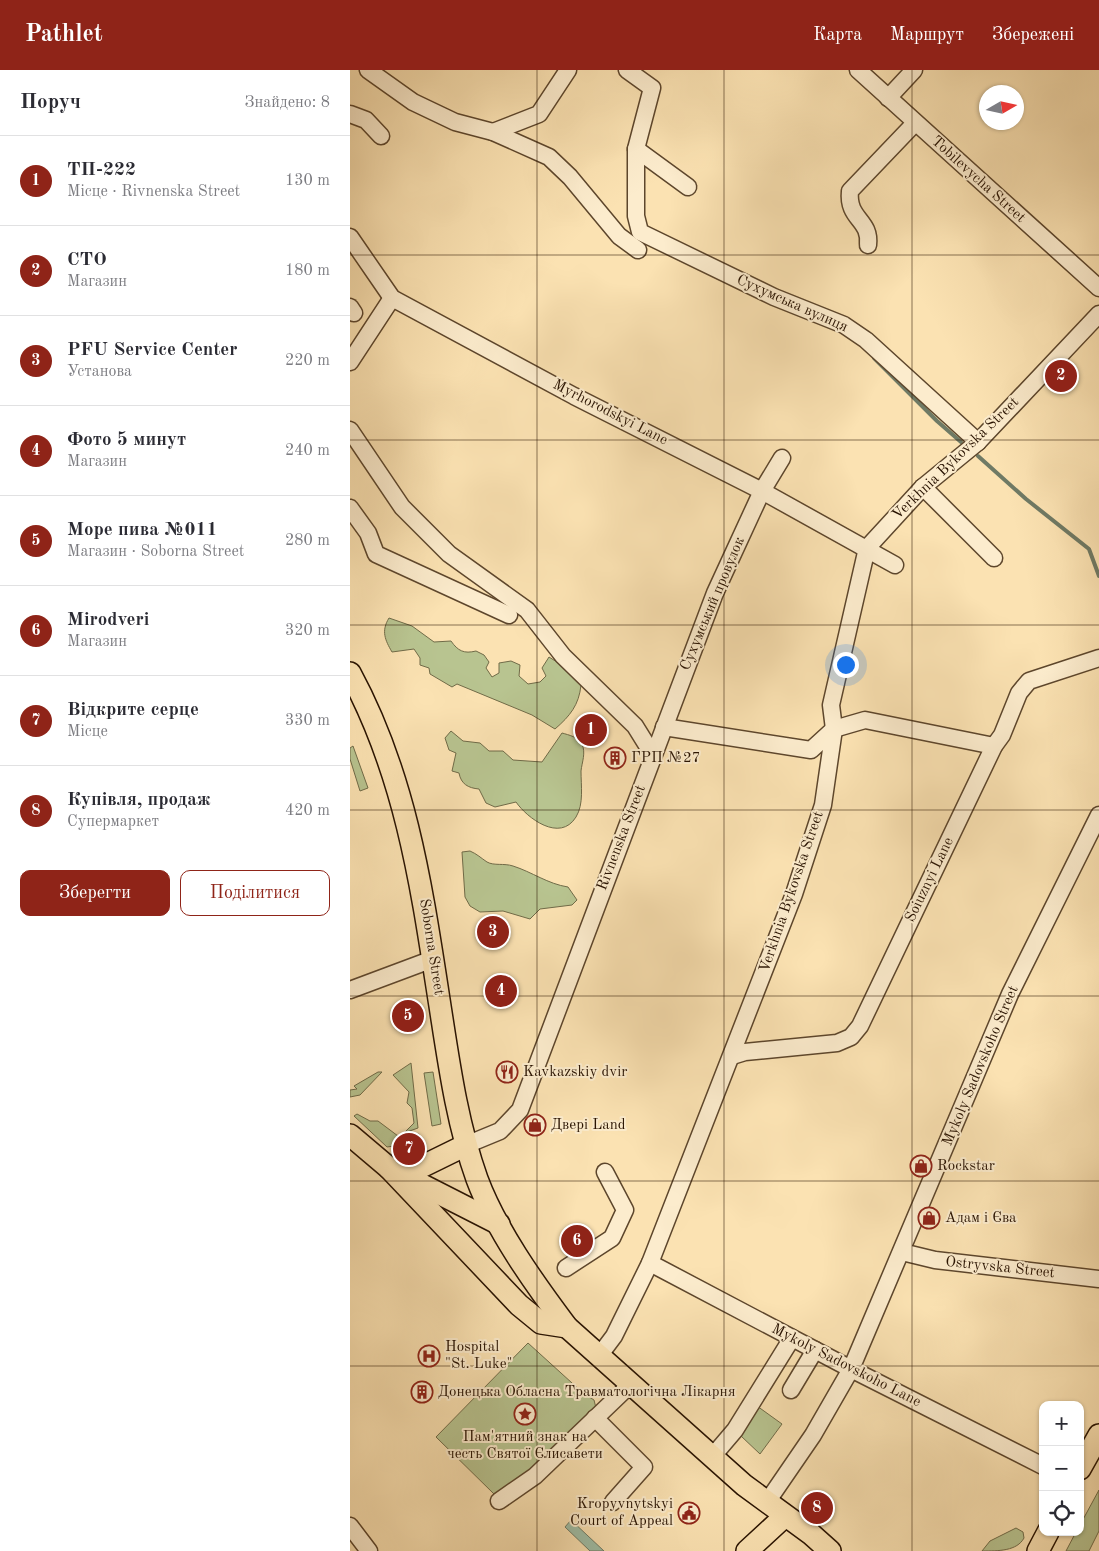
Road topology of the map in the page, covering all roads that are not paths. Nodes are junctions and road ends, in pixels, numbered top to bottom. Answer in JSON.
{"nodes":[{"id":1,"x":368,"y":70,"type":"edge"},
{"id":2,"x":568,"y":70,"type":"edge"},
{"id":3,"x":627,"y":70,"type":"edge"},
{"id":4,"x":858,"y":70,"type":"edge"},
{"id":5,"x":914,"y":70,"type":"edge"},
{"id":6,"x":888,"y":98,"type":"junction"},
{"id":7,"x":350,"y":114,"type":"edge"},
{"id":8,"x":915,"y":123,"type":"junction"},
{"id":9,"x":493,"y":132,"type":"junction"},
{"id":10,"x":381,"y":136,"type":"dead end"},
{"id":11,"x":636,"y":149,"type":"junction"},
{"id":12,"x":688,"y":187,"type":"dead end"},
{"id":13,"x":350,"y":237,"type":"edge"},
{"id":14,"x":868,"y":246,"type":"dead end"},
{"id":15,"x":638,"y":250,"type":"dead end"},
{"id":16,"x":1099,"y":288,"type":"edge"},
{"id":17,"x":392,"y":298,"type":"junction"},
{"id":18,"x":1099,"y":314,"type":"edge"},
{"id":19,"x":350,"y":362,"type":"edge"},
{"id":20,"x":350,"y":430,"type":"edge"},
{"id":21,"x":978,"y":442,"type":"junction"},
{"id":22,"x":782,"y":458,"type":"dead end"},
{"id":23,"x":923,"y":487,"type":"junction"},
{"id":24,"x":762,"y":491,"type":"junction"},
{"id":25,"x":350,"y":508,"type":"edge"},
{"id":26,"x":866,"y":548,"type":"junction"},
{"id":27,"x":994,"y":558,"type":"dead end"},
{"id":28,"x":895,"y":565,"type":"dead end"},
{"id":29,"x":509,"y":615,"type":"dead end"},
{"id":30,"x":1099,"y":658,"type":"edge"},
{"id":31,"x":350,"y":673,"type":"edge"},
{"id":32,"x":664,"y":727,"type":"junction"},
{"id":33,"x":834,"y":729,"type":"junction"},
{"id":34,"x":994,"y":746,"type":"junction"},
{"id":35,"x":653,"y":755,"type":"junction"},
{"id":36,"x":1099,"y":815,"type":"edge"},
{"id":37,"x":433,"y":960,"type":"junction"},
{"id":38,"x":350,"y":990,"type":"edge"},
{"id":39,"x":732,"y":1056,"type":"junction"},
{"id":40,"x":455,"y":1102,"type":"junction"},
{"id":41,"x":352,"y":1141,"type":"edge"},
{"id":42,"x":466,"y":1145,"type":"junction"},
{"id":43,"x":445,"y":1154,"type":"junction"},
{"id":44,"x":390,"y":1168,"type":"junction"},
{"id":45,"x":605,"y":1172,"type":"dead end"},
{"id":46,"x":499,"y":1224,"type":"junction"},
{"id":47,"x":902,"y":1252,"type":"junction"},
{"id":48,"x":650,"y":1262,"type":"junction"},
{"id":49,"x":566,"y":1268,"type":"dead end"},
{"id":50,"x":1099,"y":1279,"type":"edge"},
{"id":51,"x":567,"y":1327,"type":"junction"},
{"id":52,"x":792,"y":1338,"type":"junction"},
{"id":53,"x":815,"y":1350,"type":"junction"},
{"id":54,"x":599,"y":1356,"type":"junction"},
{"id":55,"x":851,"y":1369,"type":"junction"},
{"id":56,"x":630,"y":1384,"type":"junction"},
{"id":57,"x":792,"y":1390,"type":"dead end"},
{"id":58,"x":595,"y":1418,"type":"junction"},
{"id":59,"x":1099,"y":1435,"type":"edge"},
{"id":60,"x":712,"y":1457,"type":"junction"},
{"id":61,"x":1084,"y":1462,"type":"edge"},
{"id":62,"x":1039,"y":1464,"type":"edge"},
{"id":63,"x":499,"y":1501,"type":"dead end"},
{"id":64,"x":614,"y":1502,"type":"dead end"},
{"id":65,"x":767,"y":1502,"type":"junction"},
{"id":66,"x":785,"y":1516,"type":"junction"},
{"id":67,"x":350,"y":1526,"type":"edge"},
{"id":68,"x":1046,"y":1536,"type":"edge"},
{"id":69,"x":369,"y":1551,"type":"edge"},
{"id":70,"x":747,"y":1551,"type":"edge"},
{"id":71,"x":830,"y":1551,"type":"edge"},
{"id":72,"x":1038,"y":1551,"type":"edge"}],
"edges":[{"from":1,"to":9,"type":"street"},
{"from":2,"to":9,"type":"street"},
{"from":3,"to":11,"type":"street"},
{"from":4,"to":6,"type":"street","name":"Tobilevycha Street"},
{"from":5,"to":6,"type":"street"},
{"from":6,"to":8,"type":"street","name":"Tobilevycha Street"},
{"from":7,"to":10,"type":"street"},
{"from":8,"to":14,"type":"street"},
{"from":8,"to":16,"type":"street","name":"Tobilevycha Street"},
{"from":9,"to":15,"type":"street"},
{"from":11,"to":12,"type":"street"},
{"from":11,"to":21,"type":"street","name":"Сухумська вулиця"},
{"from":13,"to":17,"type":"street"},
{"from":17,"to":19,"type":"street"},
{"from":17,"to":24,"type":"street","name":"Myrhorodskyi Lane"},
{"from":18,"to":21,"type":"street","name":"Verkhnia Bykovska Street"},
{"from":20,"to":35,"type":"street"},
{"from":21,"to":23,"type":"street","name":"Verkhnia Bykovska Street"},
{"from":22,"to":24,"type":"street","name":"Сухумський провулок"},
{"from":23,"to":26,"type":"street","name":"Verkhnia Bykovska Street"},
{"from":23,"to":27,"type":"street"},
{"from":24,"to":26,"type":"street","name":"Myrhorodskyi Lane"},
{"from":24,"to":32,"type":"street","name":"Сухумський провулок"},
{"from":25,"to":29,"type":"street"},
{"from":26,"to":28,"type":"street","name":"Myrhorodskyi Lane"},
{"from":26,"to":33,"type":"street","name":"Verkhnia Bykovska Street"},
{"from":30,"to":34,"type":"street","name":"Soiuznyi Lane"},
{"from":31,"to":37,"type":"main road","name":"Soborna Street"},
{"from":32,"to":33,"type":"street"},
{"from":32,"to":35,"type":"street","name":"Сухумський провулок"},
{"from":33,"to":34,"type":"street"},
{"from":33,"to":39,"type":"street","name":"Verkhnia Bykovska Street"},
{"from":34,"to":39,"type":"street","name":"Soiuznyi Lane"},
{"from":35,"to":42,"type":"street","name":"Rivnenska Street"},
{"from":36,"to":47,"type":"street","name":"Mykoly Sadovskoho Street"},
{"from":37,"to":38,"type":"street"},
{"from":37,"to":40,"type":"main road","name":"Soborna Street"},
{"from":39,"to":48,"type":"street","name":"Verkhnia Bykovska Street"},
{"from":40,"to":42,"type":"main road","name":"Soborna Street"},
{"from":40,"to":43,"type":"main road"},
{"from":41,"to":44,"type":"main road"},
{"from":42,"to":43,"type":"main road"},
{"from":42,"to":46,"type":"main road","name":"Soborna Street"},
{"from":43,"to":44,"type":"main road"},
{"from":44,"to":46,"type":"main road"},
{"from":44,"to":51,"type":"main road"},
{"from":45,"to":49,"type":"street"},
{"from":46,"to":51,"type":"main road","name":"Soborna Street"},
{"from":47,"to":50,"type":"street","name":"Ostryvska Street"},
{"from":47,"to":55,"type":"street","name":"Mykoly Sadovskoho Street"},
{"from":48,"to":52,"type":"street","name":"Mykoly Sadovskoho Lane"},
{"from":48,"to":54,"type":"street","name":"Verkhnia Bykovska Street"},
{"from":51,"to":54,"type":"main road","name":"Soborna Street"},
{"from":52,"to":53,"type":"street","name":"Mykoly Sadovskoho Lane"},
{"from":52,"to":60,"type":"street"},
{"from":53,"to":55,"type":"street","name":"Mykoly Sadovskoho Lane"},
{"from":53,"to":57,"type":"street"},
{"from":54,"to":56,"type":"main road","name":"Soborna Street"},
{"from":55,"to":62,"type":"street","name":"Mykoly Sadovskoho Lane"},
{"from":55,"to":65,"type":"street","name":"Mykoly Sadovskoho Street"},
{"from":56,"to":58,"type":"street"},
{"from":56,"to":60,"type":"main road","name":"Soborna Street"},
{"from":58,"to":63,"type":"street"},
{"from":58,"to":64,"type":"street"},
{"from":59,"to":61,"type":"main road"},
{"from":60,"to":65,"type":"main road","name":"Soborna Street"},
{"from":65,"to":66,"type":"main road","name":"Soborna Street"},
{"from":66,"to":70,"type":"main road"},
{"from":66,"to":71,"type":"main road","name":"Soborna Street"},
{"from":67,"to":69,"type":"street"},
{"from":68,"to":72,"type":"main road"}]}
